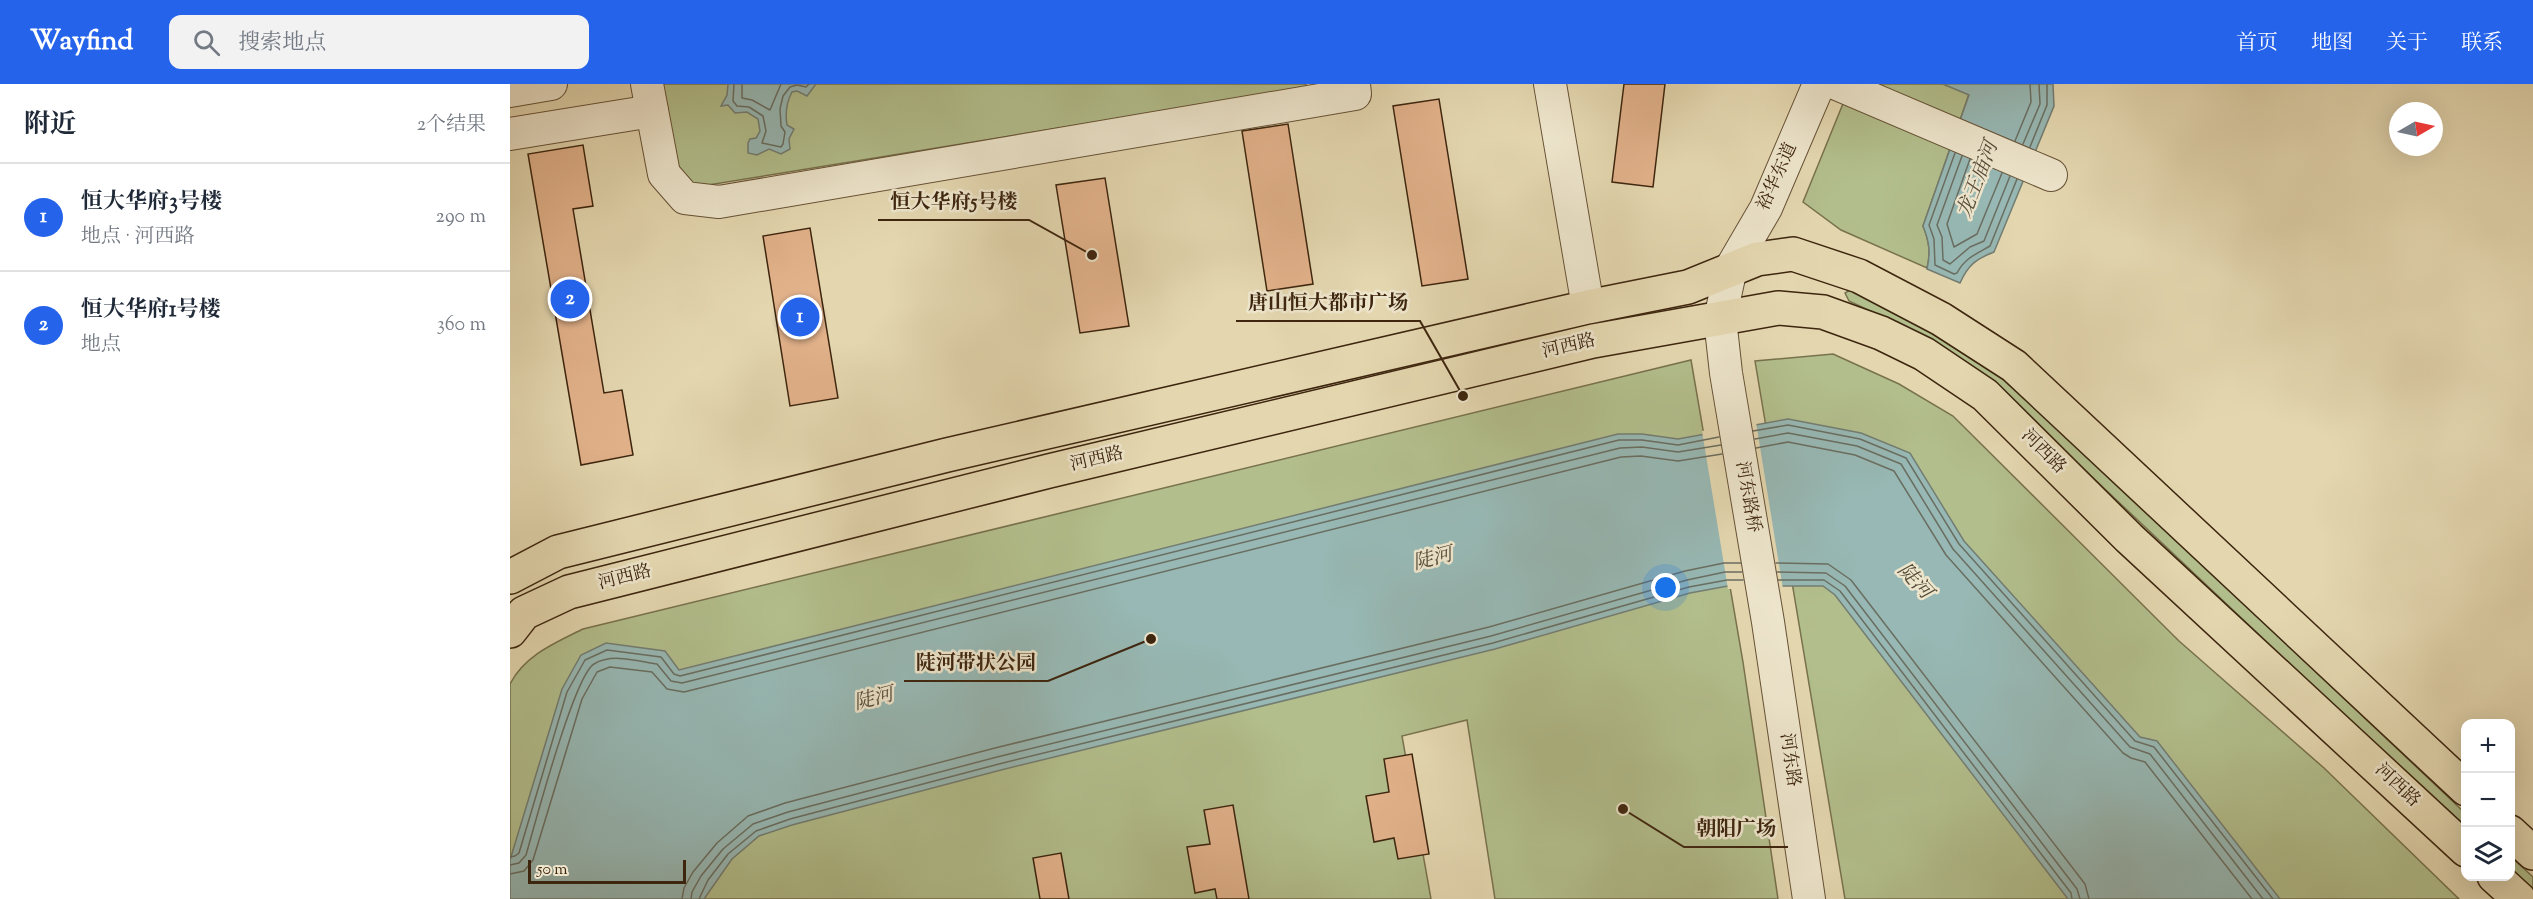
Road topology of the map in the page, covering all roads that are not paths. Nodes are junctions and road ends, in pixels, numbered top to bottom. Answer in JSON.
{"nodes":[{"id":1,"x":551,"y":84,"type":"edge"},
{"id":2,"x":1354,"y":84,"type":"edge"},
{"id":3,"x":1550,"y":84,"type":"edge"},
{"id":4,"x":1819,"y":84,"type":"edge"},
{"id":5,"x":1837,"y":84,"type":"edge"},
{"id":6,"x":510,"y":91,"type":"edge"},
{"id":7,"x":649,"y":98,"type":"edge"},
{"id":8,"x":510,"y":134,"type":"edge"},
{"id":9,"x":2051,"y":175,"type":"dead end"},
{"id":10,"x":1731,"y":267,"type":"junction"},
{"id":11,"x":1588,"y":307,"type":"junction"},
{"id":12,"x":1720,"y":319,"type":"junction"},
{"id":13,"x":510,"y":577,"type":"edge"},
{"id":14,"x":515,"y":615,"type":"edge"},
{"id":15,"x":1768,"y":622,"type":"joint"},
{"id":16,"x":2461,"y":784,"type":"edge"},
{"id":17,"x":2515,"y":836,"type":"edge"},
{"id":18,"x":2461,"y":845,"type":"edge"},
{"id":19,"x":2533,"y":853,"type":"edge"},
{"id":20,"x":2499,"y":881,"type":"edge"},
{"id":21,"x":1809,"y":899,"type":"edge"},
{"id":22,"x":2519,"y":899,"type":"edge"}],
"edges":[{"from":1,"to":6,"type":"street"},
{"from":2,"to":7,"type":"street"},
{"from":3,"to":11,"type":"street"},
{"from":4,"to":10,"type":"street","name":"裕华东道"},
{"from":5,"to":9,"type":"street"},
{"from":7,"to":8,"type":"street"},
{"from":10,"to":11,"type":"main road","name":"河西路"},
{"from":10,"to":12,"type":"street","name":"裕华东道"},
{"from":10,"to":16,"type":"main road","name":"河西路"},
{"from":11,"to":13,"type":"main road","name":"河西路"},
{"from":12,"to":14,"type":"main road","name":"河西路"},
{"from":12,"to":15,"type":"street","name":"河东路桥"},
{"from":12,"to":18,"type":"main road","name":"河西路"},
{"from":15,"to":21,"type":"street","name":"河东路"},
{"from":17,"to":19,"type":"main road"},
{"from":20,"to":22,"type":"main road"}]}
